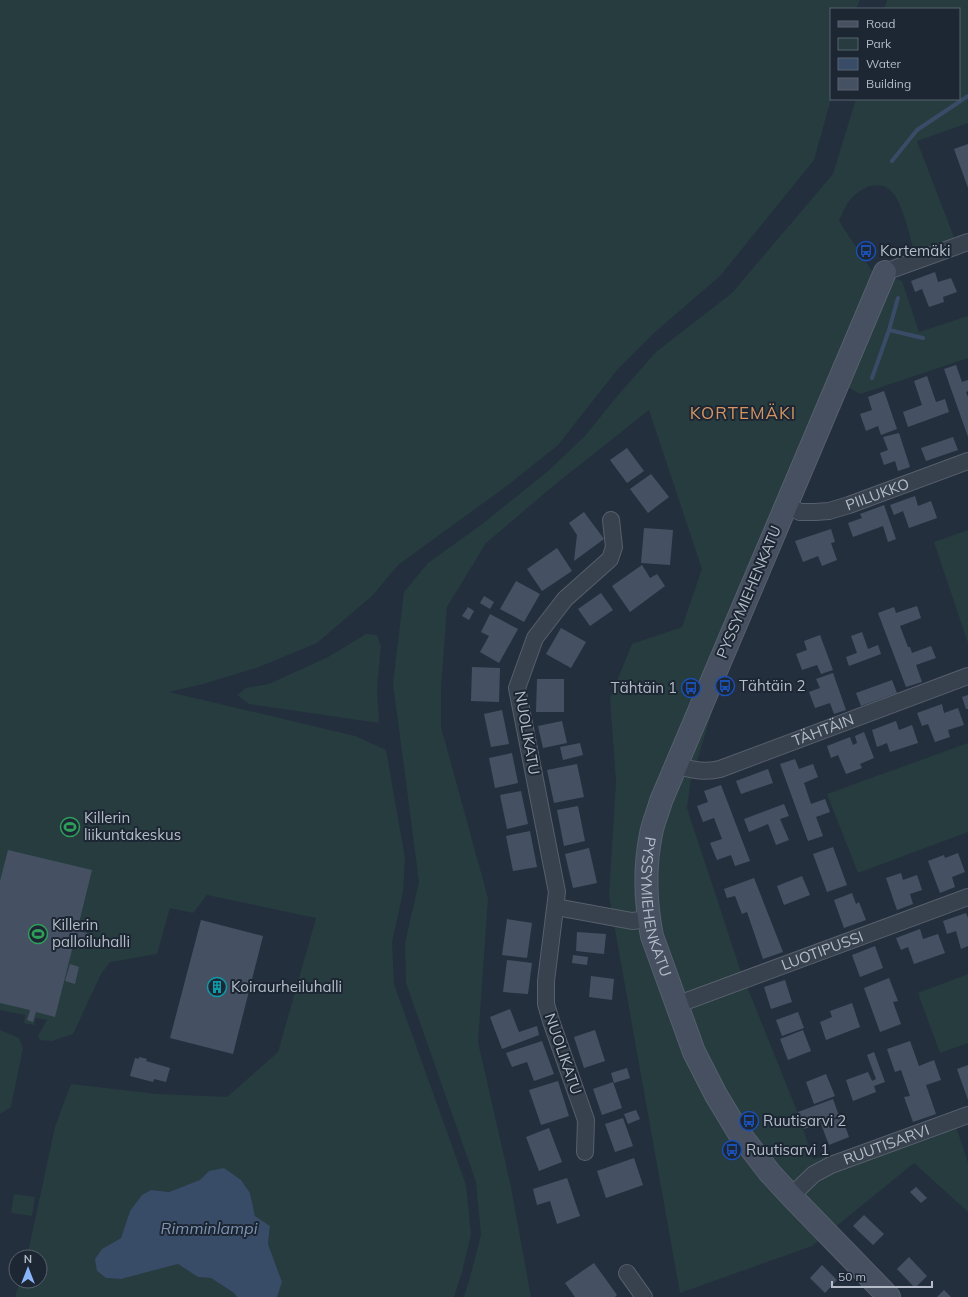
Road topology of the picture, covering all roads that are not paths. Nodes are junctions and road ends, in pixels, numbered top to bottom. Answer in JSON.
{"nodes":[{"id":1,"x":968,"y":242,"type":"edge"},
{"id":2,"x":894,"y":269,"type":"joint"},
{"id":3,"x":968,"y":461,"type":"edge"},
{"id":4,"x":786,"y":505,"type":"junction"},
{"id":5,"x":611,"y":520,"type":"dead end"},
{"id":6,"x":968,"y":676,"type":"edge"},
{"id":7,"x":676,"y":765,"type":"junction"},
{"id":8,"x":968,"y":897,"type":"edge"},
{"id":9,"x":556,"y":907,"type":"junction"},
{"id":10,"x":649,"y":919,"type":"junction"},
{"id":11,"x":676,"y":1005,"type":"junction"},
{"id":12,"x":968,"y":1115,"type":"edge"},
{"id":13,"x":585,"y":1152,"type":"dead end"},
{"id":14,"x":791,"y":1196,"type":"junction"},
{"id":15,"x":628,"y":1273,"type":"dead end"},
{"id":16,"x":644,"y":1297,"type":"edge"},
{"id":17,"x":889,"y":1297,"type":"edge"}],
"edges":[{"from":1,"to":2,"type":"street","name":"PYSSYMIEHENKATU"},
{"from":2,"to":4,"type":"street","name":"PYSSYMIEHENKATU"},
{"from":3,"to":4,"type":"street","name":"PIILUKKO"},
{"from":4,"to":7,"type":"street","name":"PYSSYMIEHENKATU"},
{"from":5,"to":9,"type":"street","name":"NUOLIKATU"},
{"from":6,"to":7,"type":"street","name":"TÄHTÄIN"},
{"from":7,"to":10,"type":"street","name":"PYSSYMIEHENKATU"},
{"from":8,"to":11,"type":"street","name":"LUOTIPUSSI"},
{"from":9,"to":10,"type":"street"},
{"from":9,"to":13,"type":"street","name":"NUOLIKATU"},
{"from":10,"to":11,"type":"street","name":"PYSSYMIEHENKATU"},
{"from":11,"to":14,"type":"street","name":"PYSSYMIEHENKATU"},
{"from":12,"to":14,"type":"street","name":"RUUTISARVI"},
{"from":14,"to":17,"type":"street","name":"PYSSYMIEHENKATU"},
{"from":15,"to":16,"type":"street"}]}
